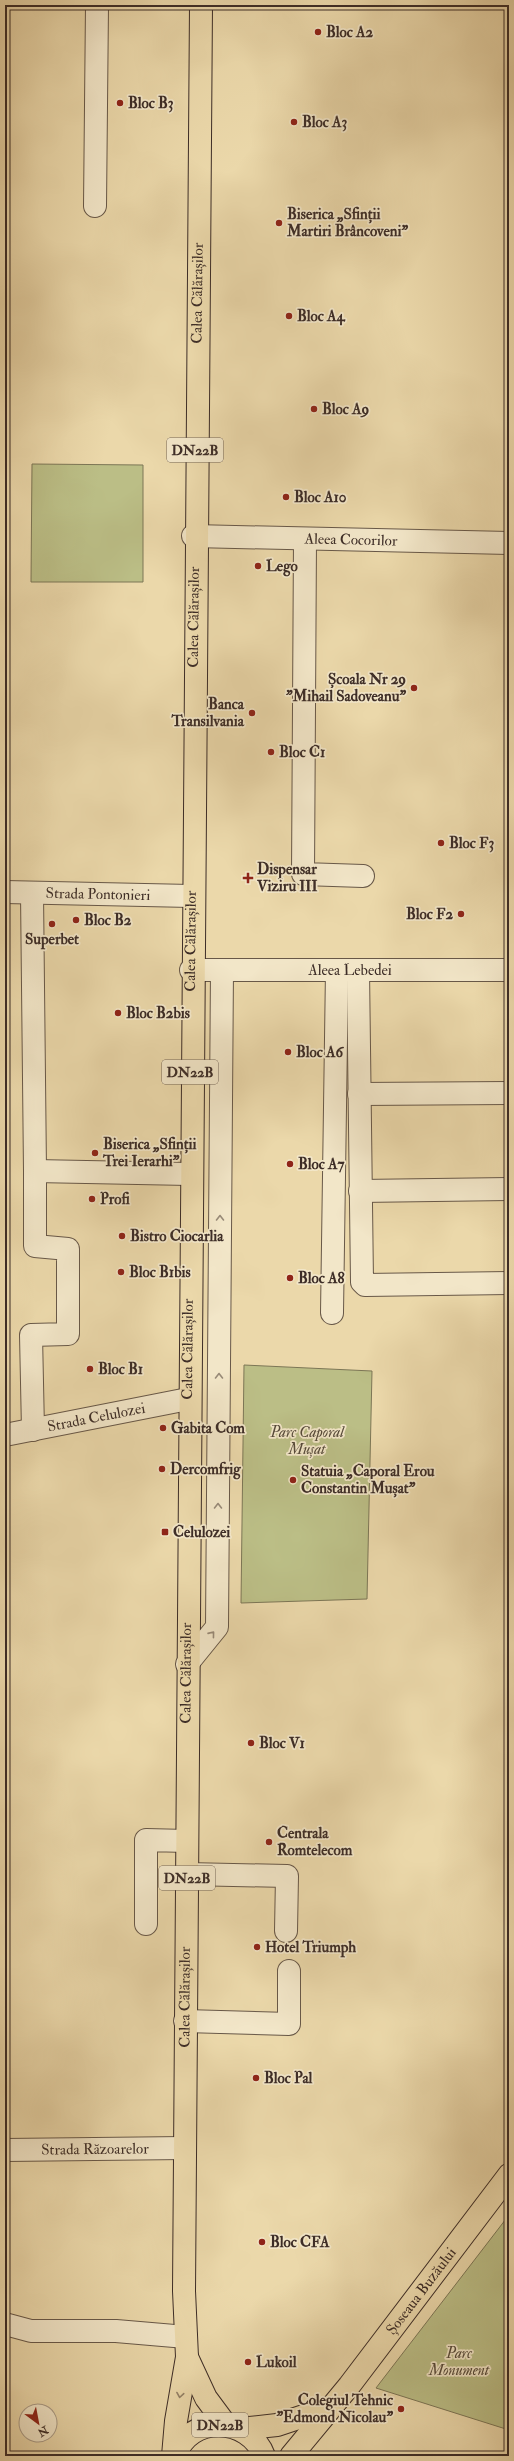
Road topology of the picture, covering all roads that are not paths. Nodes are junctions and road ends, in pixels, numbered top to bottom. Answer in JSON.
{"nodes":[{"id":1,"x":97,"y":5,"type":"edge"},
{"id":2,"x":201,"y":5,"type":"edge"},
{"id":3,"x":95,"y":206,"type":"dead end"},
{"id":4,"x":193,"y":536,"type":"junction"},
{"id":5,"x":305,"y":540,"type":"junction"},
{"id":6,"x":509,"y":543,"type":"edge"},
{"id":7,"x":363,"y":876,"type":"dead end"},
{"id":8,"x":5,"y":892,"type":"edge"},
{"id":9,"x":32,"y":893,"type":"junction"},
{"id":10,"x":191,"y":896,"type":"junction"},
{"id":11,"x":191,"y":970,"type":"junction"},
{"id":12,"x":222,"y":970,"type":"junction"},
{"id":13,"x":347,"y":970,"type":"junction"},
{"id":14,"x":509,"y":970,"type":"edge"},
{"id":15,"x":509,"y":1093,"type":"edge"},
{"id":16,"x":359,"y":1094,"type":"junction"},
{"id":17,"x":35,"y":1171,"type":"junction"},
{"id":18,"x":190,"y":1174,"type":"junction"},
{"id":19,"x":509,"y":1189,"type":"edge"},
{"id":20,"x":360,"y":1191,"type":"junction"},
{"id":21,"x":509,"y":1283,"type":"edge"},
{"id":22,"x":332,"y":1312,"type":"dead end"},
{"id":23,"x":188,"y":1399,"type":"junction"},
{"id":24,"x":33,"y":1430,"type":"junction"},
{"id":25,"x":5,"y":1435,"type":"edge"},
{"id":26,"x":187,"y":1664,"type":"junction"},
{"id":27,"x":187,"y":1841,"type":"junction"},
{"id":28,"x":187,"y":1874,"type":"junction"},
{"id":29,"x":146,"y":1924,"type":"dead end"},
{"id":30,"x":286,"y":1931,"type":"dead end"},
{"id":31,"x":289,"y":1971,"type":"dead end"},
{"id":32,"x":185,"y":2021,"type":"junction"},
{"id":33,"x":184,"y":2148,"type":"junction"},
{"id":34,"x":5,"y":2150,"type":"edge"},
{"id":35,"x":509,"y":2175,"type":"edge"},
{"id":36,"x":5,"y":2324,"type":"edge"},
{"id":37,"x":187,"y":2347,"type":"junction"},
{"id":38,"x":331,"y":2407,"type":"junction"},
{"id":39,"x":233,"y":2427,"type":"junction"},
{"id":40,"x":174,"y":2456,"type":"edge"},
{"id":41,"x":264,"y":2456,"type":"edge"},
{"id":42,"x":291,"y":2456,"type":"edge"}],
"edges":[{"from":1,"to":3,"type":"street"},
{"from":2,"to":4,"type":"main road","name":"Calea Călărașilor","number":"DN22B"},
{"from":4,"to":5,"type":"street","name":"Aleea Cocorilor"},
{"from":4,"to":10,"type":"main road","name":"Calea Călărașilor","number":"DN22B"},
{"from":5,"to":6,"type":"street","name":"Aleea Cocorilor"},
{"from":5,"to":7,"type":"street"},
{"from":8,"to":9,"type":"street","name":"Strada Pontonieri"},
{"from":9,"to":10,"type":"street","name":"Strada Pontonieri"},
{"from":9,"to":17,"type":"street"},
{"from":10,"to":11,"type":"main road","name":"Calea Călărașilor","number":"DN22B"},
{"from":11,"to":12,"type":"street","name":"Aleea Lebedei"},
{"from":11,"to":18,"type":"main road","name":"Calea Călărașilor","number":"DN22B"},
{"from":12,"to":13,"type":"street","name":"Aleea Lebedei"},
{"from":26,"to":12,"type":"street","one_way":true},
{"from":13,"to":14,"type":"street","name":"Aleea Lebedei"},
{"from":13,"to":16,"type":"street"},
{"from":13,"to":22,"type":"street"},
{"from":15,"to":16,"type":"street"},
{"from":16,"to":20,"type":"street"},
{"from":17,"to":18,"type":"street"},
{"from":17,"to":24,"type":"street"},
{"from":18,"to":23,"type":"main road","name":"Calea Călărașilor","number":"DN22B"},
{"from":19,"to":20,"type":"street"},
{"from":20,"to":21,"type":"street"},
{"from":23,"to":24,"type":"street","name":"Strada Celulozei"},
{"from":23,"to":26,"type":"main road","name":"Calea Călărașilor","number":"DN22B"},
{"from":24,"to":25,"type":"street","name":"Strada Celulozei"},
{"from":26,"to":27,"type":"main road","name":"Calea Călărașilor","number":"DN22B"},
{"from":27,"to":28,"type":"main road","name":"Calea Călărașilor","number":"DN22B"},
{"from":27,"to":29,"type":"street"},
{"from":28,"to":30,"type":"street"},
{"from":28,"to":32,"type":"main road","name":"Calea Călărașilor","number":"DN22B"},
{"from":31,"to":32,"type":"street"},
{"from":32,"to":33,"type":"main road","name":"Calea Călărașilor","number":"DN22B"},
{"from":33,"to":34,"type":"street","name":"Strada Răzoarelor"},
{"from":33,"to":37,"type":"main road","name":"Calea Călărașilor","number":"DN22B"},
{"from":35,"to":38,"type":"main road","name":"Șoseaua Buzăului"},
{"from":36,"to":37,"type":"street"},
{"from":37,"to":39,"type":"main road","name":"Calea Călărașilor","number":"DN22B"},
{"from":37,"to":40,"type":"main road","name":"Calea Călărașilor","number":"DN22B","one_way":true},
{"from":38,"to":39,"type":"main road"},
{"from":38,"to":42,"type":"main road","name":"Șoseaua Buzăului"},
{"from":39,"to":40,"type":"main road","number":"DN22B"},
{"from":39,"to":41,"type":"main road","number":"DN22B"}]}
